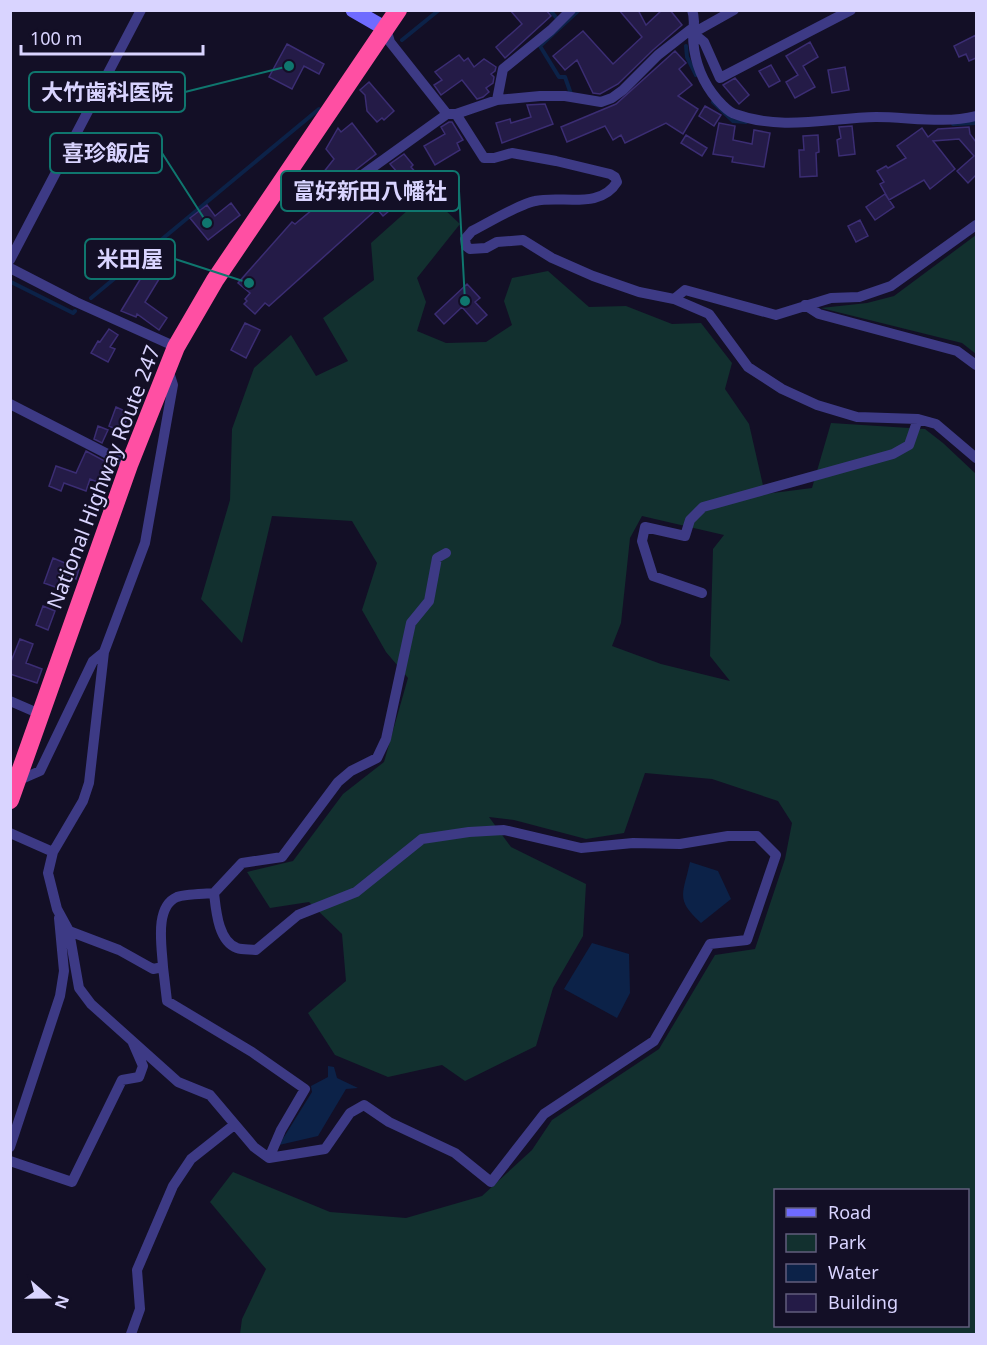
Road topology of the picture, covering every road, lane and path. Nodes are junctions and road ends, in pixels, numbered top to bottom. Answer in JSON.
{"nodes":[{"id":1,"x":141,"y":10,"type":"edge"},
{"id":2,"x":352,"y":10,"type":"edge"},
{"id":3,"x":398,"y":10,"type":"edge"},
{"id":4,"x":571,"y":10,"type":"edge"},
{"id":5,"x":692,"y":10,"type":"edge"},
{"id":6,"x":734,"y":10,"type":"edge"},
{"id":7,"x":851,"y":10,"type":"edge"},
{"id":8,"x":386,"y":29,"type":"junction"},
{"id":9,"x":693,"y":33,"type":"junction"},
{"id":10,"x":497,"y":100,"type":"junction"},
{"id":11,"x":452,"y":114,"type":"junction"},
{"id":12,"x":976,"y":116,"type":"edge"},
{"id":13,"x":351,"y":183,"type":"dead end"},
{"id":14,"x":976,"y":225,"type":"edge"},
{"id":15,"x":10,"y":260,"type":"edge"},
{"id":16,"x":10,"y":268,"type":"edge"},
{"id":17,"x":674,"y":299,"type":"junction"},
{"id":18,"x":805,"y":305,"type":"junction"},
{"id":19,"x":176,"y":346,"type":"junction"},
{"id":20,"x":976,"y":365,"type":"edge"},
{"id":21,"x":167,"y":369,"type":"junction"},
{"id":22,"x":10,"y":404,"type":"edge"},
{"id":23,"x":918,"y":419,"type":"junction"},
{"id":24,"x":976,"y":458,"type":"edge"},
{"id":25,"x":129,"y":465,"type":"junction"},
{"id":26,"x":446,"y":553,"type":"dead end"},
{"id":27,"x":702,"y":593,"type":"dead end"},
{"id":28,"x":104,"y":652,"type":"junction"},
{"id":29,"x":10,"y":701,"type":"edge"},
{"id":30,"x":40,"y":714,"type":"junction"},
{"id":31,"x":17,"y":781,"type":"junction"},
{"id":32,"x":10,"y":800,"type":"edge"},
{"id":33,"x":10,"y":833,"type":"edge"},
{"id":34,"x":53,"y":852,"type":"junction"},
{"id":35,"x":214,"y":893,"type":"junction"},
{"id":36,"x":57,"y":909,"type":"junction"},
{"id":37,"x":69,"y":931,"type":"junction"},
{"id":38,"x":162,"y":967,"type":"junction"},
{"id":39,"x":131,"y":1040,"type":"junction"},
{"id":40,"x":234,"y":1125,"type":"junction"},
{"id":41,"x":10,"y":1147,"type":"edge"},
{"id":42,"x":270,"y":1158,"type":"junction"},
{"id":43,"x":10,"y":1161,"type":"edge"},
{"id":44,"x":131,"y":1335,"type":"edge"}],
"edges":[{"from":1,"to":15,"type":"street"},
{"from":2,"to":8,"type":"main road"},
{"from":3,"to":8,"type":"highway","name":"National Highway Route 247"},
{"from":4,"to":10,"type":"street"},
{"from":5,"to":9,"type":"street"},
{"from":6,"to":9,"type":"street"},
{"from":7,"to":9,"type":"street"},
{"from":8,"to":11,"type":"street"},
{"from":8,"to":19,"type":"highway","name":"National Highway Route 247"},
{"from":9,"to":10,"type":"street"},
{"from":9,"to":12,"type":"street"},
{"from":10,"to":11,"type":"street"},
{"from":11,"to":13,"type":"street"},
{"from":11,"to":17,"type":"street"},
{"from":14,"to":18,"type":"street"},
{"from":16,"to":19,"type":"street"},
{"from":17,"to":18,"type":"street"},
{"from":17,"to":23,"type":"street"},
{"from":18,"to":20,"type":"street"},
{"from":19,"to":21,"type":"highway","name":"National Highway Route 247"},
{"from":21,"to":25,"type":"highway","name":"National Highway Route 247"},
{"from":21,"to":28,"type":"street"},
{"from":22,"to":25,"type":"street"},
{"from":23,"to":24,"type":"street"},
{"from":23,"to":27,"type":"street"},
{"from":25,"to":30,"type":"highway","name":"National Highway Route 247"},
{"from":26,"to":35,"type":"street"},
{"from":28,"to":31,"type":"street"},
{"from":28,"to":34,"type":"street"},
{"from":29,"to":30,"type":"street"},
{"from":30,"to":31,"type":"highway","name":"National Highway Route 247"},
{"from":31,"to":32,"type":"highway","name":"National Highway Route 247"},
{"from":33,"to":34,"type":"street"},
{"from":34,"to":36,"type":"street"},
{"from":35,"to":38,"type":"street"},
{"from":35,"to":42,"type":"street"},
{"from":36,"to":37,"type":"street"},
{"from":36,"to":41,"type":"street"},
{"from":37,"to":38,"type":"street"},
{"from":37,"to":39,"type":"street"},
{"from":38,"to":42,"type":"street"},
{"from":39,"to":40,"type":"street"},
{"from":39,"to":43,"type":"street"},
{"from":40,"to":42,"type":"street"},
{"from":40,"to":44,"type":"street"}]}
